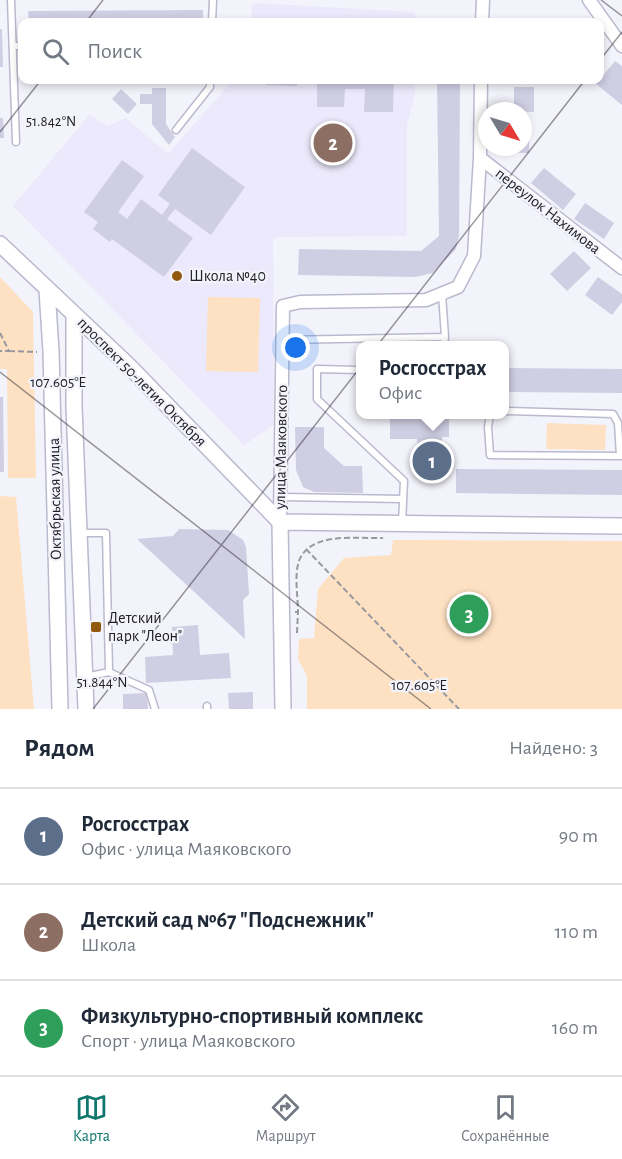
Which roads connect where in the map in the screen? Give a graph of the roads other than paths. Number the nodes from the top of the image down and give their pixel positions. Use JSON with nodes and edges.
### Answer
{"nodes":[{"id":1,"x":11,"y":0,"type":"edge"},
{"id":2,"x":213,"y":0,"type":"edge"},
{"id":3,"x":483,"y":0,"type":"edge"},
{"id":4,"x":590,"y":0,"type":"edge"},
{"id":5,"x":212,"y":18,"type":"edge"},
{"id":6,"x":482,"y":18,"type":"edge"},
{"id":7,"x":601,"y":18,"type":"edge"},
{"id":8,"x":604,"y":23,"type":"edge"},
{"id":9,"x":13,"y":46,"type":"junction"},
{"id":10,"x":18,"y":46,"type":"edge"},
{"id":11,"x":622,"y":46,"type":"edge"},
{"id":12,"x":210,"y":84,"type":"edge"},
{"id":13,"x":481,"y":84,"type":"edge"},
{"id":14,"x":176,"y":130,"type":"dead end"},
{"id":15,"x":16,"y":142,"type":"dead end"},
{"id":16,"x":480,"y":158,"type":"junction"},
{"id":17,"x":0,"y":244,"type":"edge"},
{"id":18,"x":622,"y":268,"type":"edge"},
{"id":19,"x":47,"y":290,"type":"junction"},
{"id":20,"x":442,"y":294,"type":"junction"},
{"id":21,"x":74,"y":315,"type":"junction"},
{"id":22,"x":445,"y":337,"type":"junction"},
{"id":23,"x":282,"y":340,"type":"junction"},
{"id":24,"x":444,"y":341,"type":"edge"},
{"id":25,"x":356,"y":370,"type":"edge"},
{"id":26,"x":53,"y":406,"type":"junction"},
{"id":27,"x":75,"y":406,"type":"junction"},
{"id":28,"x":509,"y":411,"type":"edge"},
{"id":29,"x":488,"y":419,"type":"edge"},
{"id":30,"x":621,"y":456,"type":"edge"},
{"id":31,"x":282,"y":497,"type":"junction"},
{"id":32,"x":403,"y":499,"type":"junction"},
{"id":33,"x":280,"y":522,"type":"junction"},
{"id":34,"x":402,"y":524,"type":"junction"},
{"id":35,"x":622,"y":526,"type":"edge"},
{"id":36,"x":56,"y":533,"type":"junction"},
{"id":37,"x":79,"y":533,"type":"junction"},
{"id":38,"x":109,"y":672,"type":"junction"},
{"id":39,"x":84,"y":678,"type":"junction"},
{"id":40,"x":60,"y":709,"type":"edge"},
{"id":41,"x":86,"y":709,"type":"edge"},
{"id":42,"x":155,"y":709,"type":"edge"},
{"id":43,"x":283,"y":709,"type":"edge"}],
"edges":[{"from":1,"to":9,"type":"lane"},
{"from":2,"to":5,"type":"lane"},
{"from":3,"to":6,"type":"street"},
{"from":4,"to":7,"type":"street"},
{"from":8,"to":11,"type":"street"},
{"from":9,"to":10,"type":"lane"},
{"from":9,"to":15,"type":"lane"},
{"from":12,"to":14,"type":"lane"},
{"from":13,"to":16,"type":"street","name":"переулок Нахимова"},
{"from":16,"to":18,"type":"street","name":"переулок Нахимова"},
{"from":16,"to":20,"type":"street","name":"улица Маяковского"},
{"from":17,"to":19,"type":"street","name":"проспект 50-летия Октября"},
{"from":19,"to":21,"type":"street","name":"проспект 50-летия Октября"},
{"from":19,"to":26,"type":"street","name":"Октябрьская улица"},
{"from":20,"to":22,"type":"lane"},
{"from":20,"to":23,"type":"street","name":"улица Маяковского"},
{"from":21,"to":27,"type":"street","name":"Октябрьская улица"},
{"from":21,"to":33,"type":"street","name":"проспект 50-летия Октября"},
{"from":22,"to":23,"type":"lane"},
{"from":22,"to":24,"type":"lane"},
{"from":23,"to":31,"type":"street","name":"улица Маяковского"},
{"from":25,"to":32,"type":"lane"},
{"from":26,"to":27,"type":"street"},
{"from":26,"to":36,"type":"street","name":"Октябрьская улица"},
{"from":27,"to":37,"type":"street","name":"Октябрьская улица"},
{"from":28,"to":30,"type":"lane"},
{"from":29,"to":30,"type":"lane"},
{"from":31,"to":32,"type":"lane"},
{"from":31,"to":33,"type":"street","name":"улица Маяковского"},
{"from":32,"to":34,"type":"lane"},
{"from":33,"to":34,"type":"street","name":"улица Маяковского"},
{"from":33,"to":43,"type":"street"},
{"from":34,"to":35,"type":"street","name":"улица Маяковского"},
{"from":36,"to":37,"type":"street"},
{"from":36,"to":40,"type":"street","name":"Октябрьская улица"},
{"from":37,"to":38,"type":"lane"},
{"from":37,"to":39,"type":"street","name":"Октябрьская улица"},
{"from":38,"to":39,"type":"lane"},
{"from":38,"to":42,"type":"lane"},
{"from":39,"to":41,"type":"street","name":"Октябрьская улица"}]}
